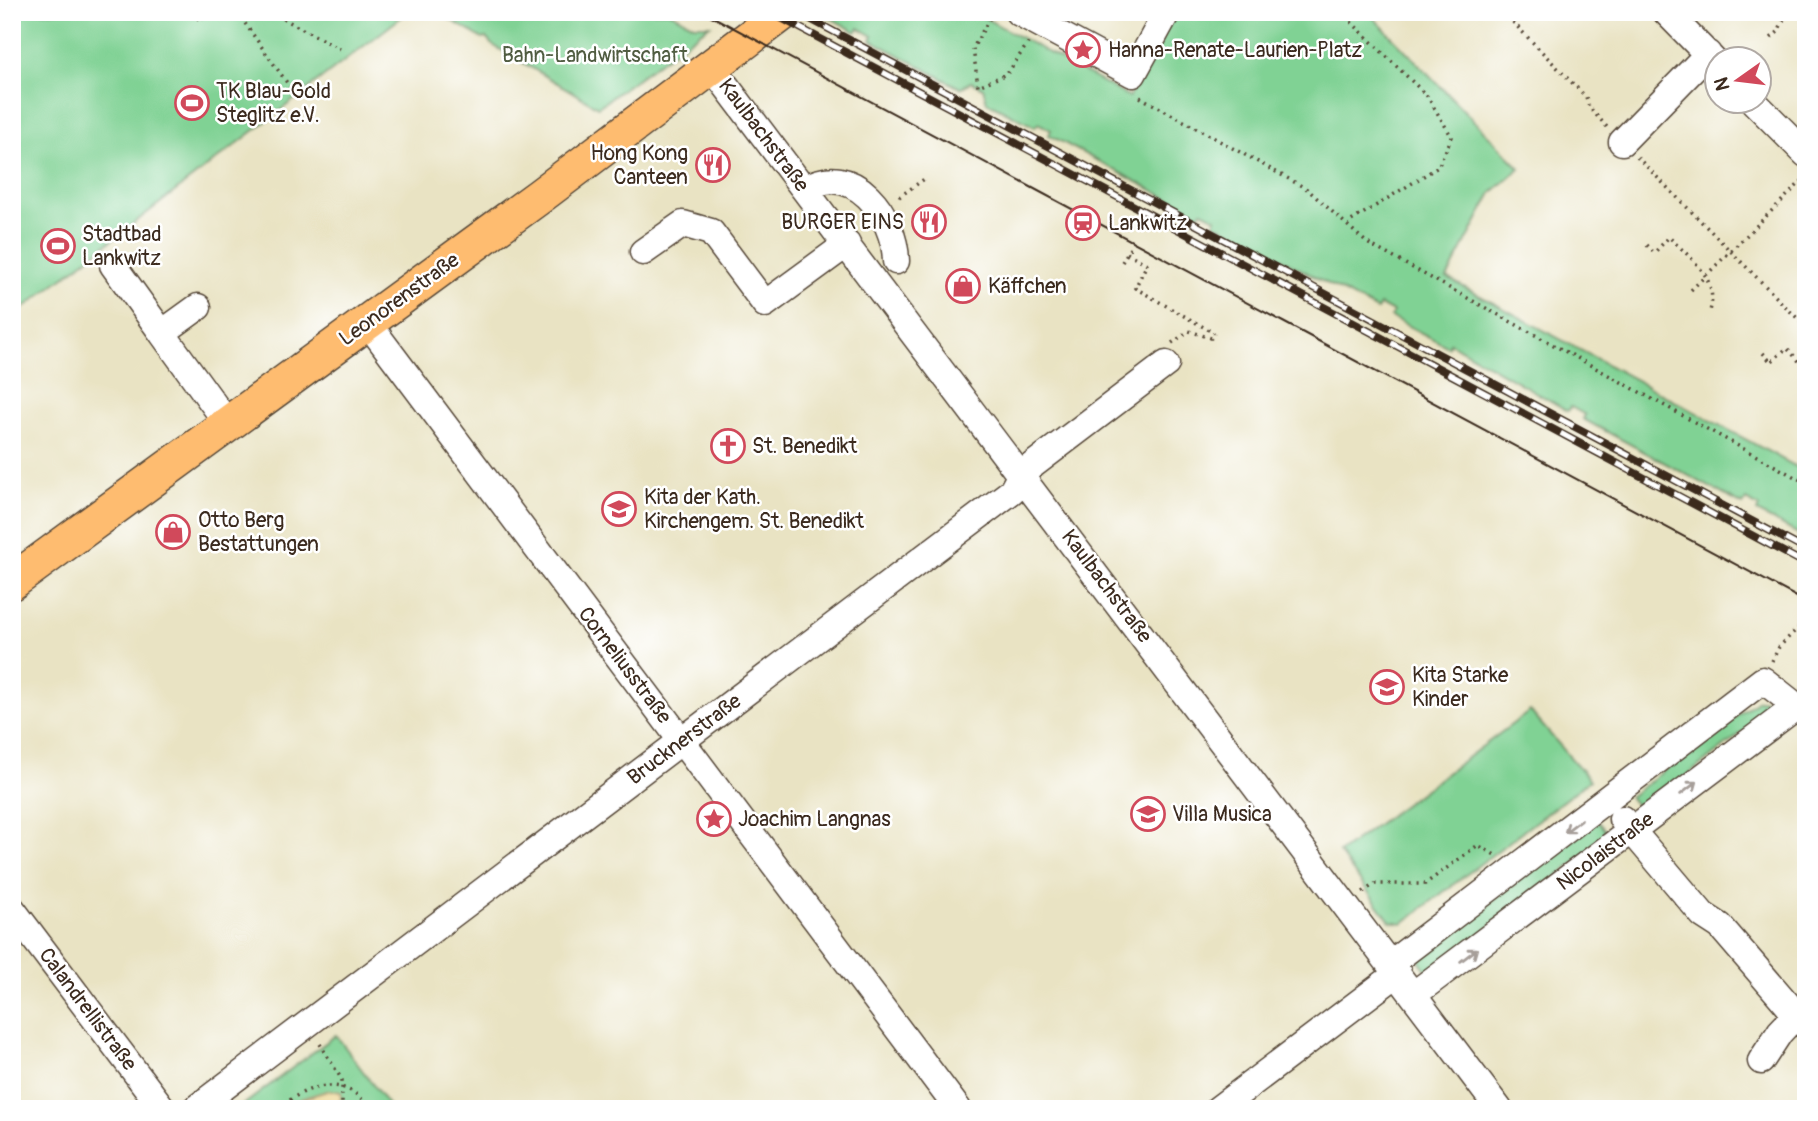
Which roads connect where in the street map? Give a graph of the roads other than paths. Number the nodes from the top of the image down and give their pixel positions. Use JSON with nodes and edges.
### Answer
{"nodes":[{"id":1,"x":784,"y":12,"type":"edge"},
{"id":2,"x":1167,"y":12,"type":"edge"},
{"id":3,"x":1666,"y":12,"type":"edge"},
{"id":4,"x":1029,"y":18,"type":"edge"},
{"id":5,"x":1702,"y":49,"type":"edge"},
{"id":6,"x":711,"y":66,"type":"junction"},
{"id":7,"x":1702,"y":68,"type":"edge"},
{"id":8,"x":1765,"y":116,"type":"edge"},
{"id":9,"x":1622,"y":142,"type":"road end"},
{"id":10,"x":1804,"y":167,"type":"edge"},
{"id":11,"x":805,"y":189,"type":"junction"},
{"id":12,"x":847,"y":244,"type":"junction"},
{"id":13,"x":643,"y":252,"type":"dead end"},
{"id":14,"x":896,"y":261,"type":"dead end"},
{"id":15,"x":113,"y":265,"type":"dead end"},
{"id":16,"x":198,"y":307,"type":"dead end"},
{"id":17,"x":367,"y":322,"type":"junction"},
{"id":18,"x":162,"y":333,"type":"junction"},
{"id":19,"x":1165,"y":356,"type":"road end"},
{"id":20,"x":228,"y":424,"type":"junction"},
{"id":21,"x":1021,"y":474,"type":"junction"},
{"id":22,"x":17,"y":569,"type":"edge"},
{"id":23,"x":1801,"y":710,"type":"edge"},
{"id":24,"x":681,"y":740,"type":"junction"},
{"id":25,"x":1607,"y":800,"type":"junction"},
{"id":26,"x":1632,"y":831,"type":"junction"},
{"id":27,"x":12,"y":909,"type":"edge"},
{"id":28,"x":1394,"y":969,"type":"junction"},
{"id":29,"x":1413,"y":995,"type":"junction"},
{"id":30,"x":1796,"y":1022,"type":"edge"},
{"id":31,"x":1806,"y":1047,"type":"edge"},
{"id":32,"x":1761,"y":1061,"type":"dead end"},
{"id":33,"x":163,"y":1109,"type":"edge"},
{"id":34,"x":195,"y":1109,"type":"edge"},
{"id":35,"x":958,"y":1109,"type":"edge"},
{"id":36,"x":1218,"y":1109,"type":"edge"},
{"id":37,"x":1499,"y":1109,"type":"edge"}],
"edges":[{"from":1,"to":6,"type":"main road","name":"Leonorenstraße"},
{"from":2,"to":4,"type":"street"},
{"from":3,"to":5,"type":"street"},
{"from":6,"to":11,"type":"street","name":"Kaulbachstraße"},
{"from":6,"to":17,"type":"main road","name":"Leonorenstraße"},
{"from":7,"to":9,"type":"street"},
{"from":8,"to":10,"type":"street"},
{"from":11,"to":12,"type":"street","name":"Kaulbachstraße"},
{"from":11,"to":14,"type":"street"},
{"from":12,"to":13,"type":"street"},
{"from":12,"to":21,"type":"street","name":"Kaulbachstraße"},
{"from":15,"to":18,"type":"street"},
{"from":16,"to":18,"type":"street"},
{"from":17,"to":20,"type":"main road","name":"Leonorenstraße"},
{"from":17,"to":24,"type":"street","name":"Corneliusstraße"},
{"from":18,"to":20,"type":"street"},
{"from":19,"to":21,"type":"street","name":"Brucknerstraße"},
{"from":20,"to":22,"type":"main road","name":"Leonorenstraße"},
{"from":21,"to":24,"type":"street","name":"Brucknerstraße"},
{"from":21,"to":28,"type":"street","name":"Kaulbachstraße"},
{"from":23,"to":25,"type":"street","name":"Nicolaistraße"},
{"from":26,"to":23,"type":"street","name":"Nicolaistraße","one_way":true},
{"from":24,"to":34,"type":"street","name":"Brucknerstraße"},
{"from":24,"to":35,"type":"street","name":"Corneliusstraße"},
{"from":25,"to":26,"type":"street"},
{"from":25,"to":28,"type":"street","name":"Nicolaistraße","one_way":true},
{"from":29,"to":26,"type":"street","name":"Nicolaistraße","one_way":true},
{"from":26,"to":30,"type":"street"},
{"from":27,"to":33,"type":"street","name":"Calandrellistraße"},
{"from":28,"to":29,"type":"street","name":"Kaulbachstraße"},
{"from":28,"to":36,"type":"street","name":"Nicolaistraße"},
{"from":29,"to":37,"type":"street","name":"Kaulbachstraße"},
{"from":30,"to":31,"type":"street"},
{"from":30,"to":32,"type":"street"}]}
